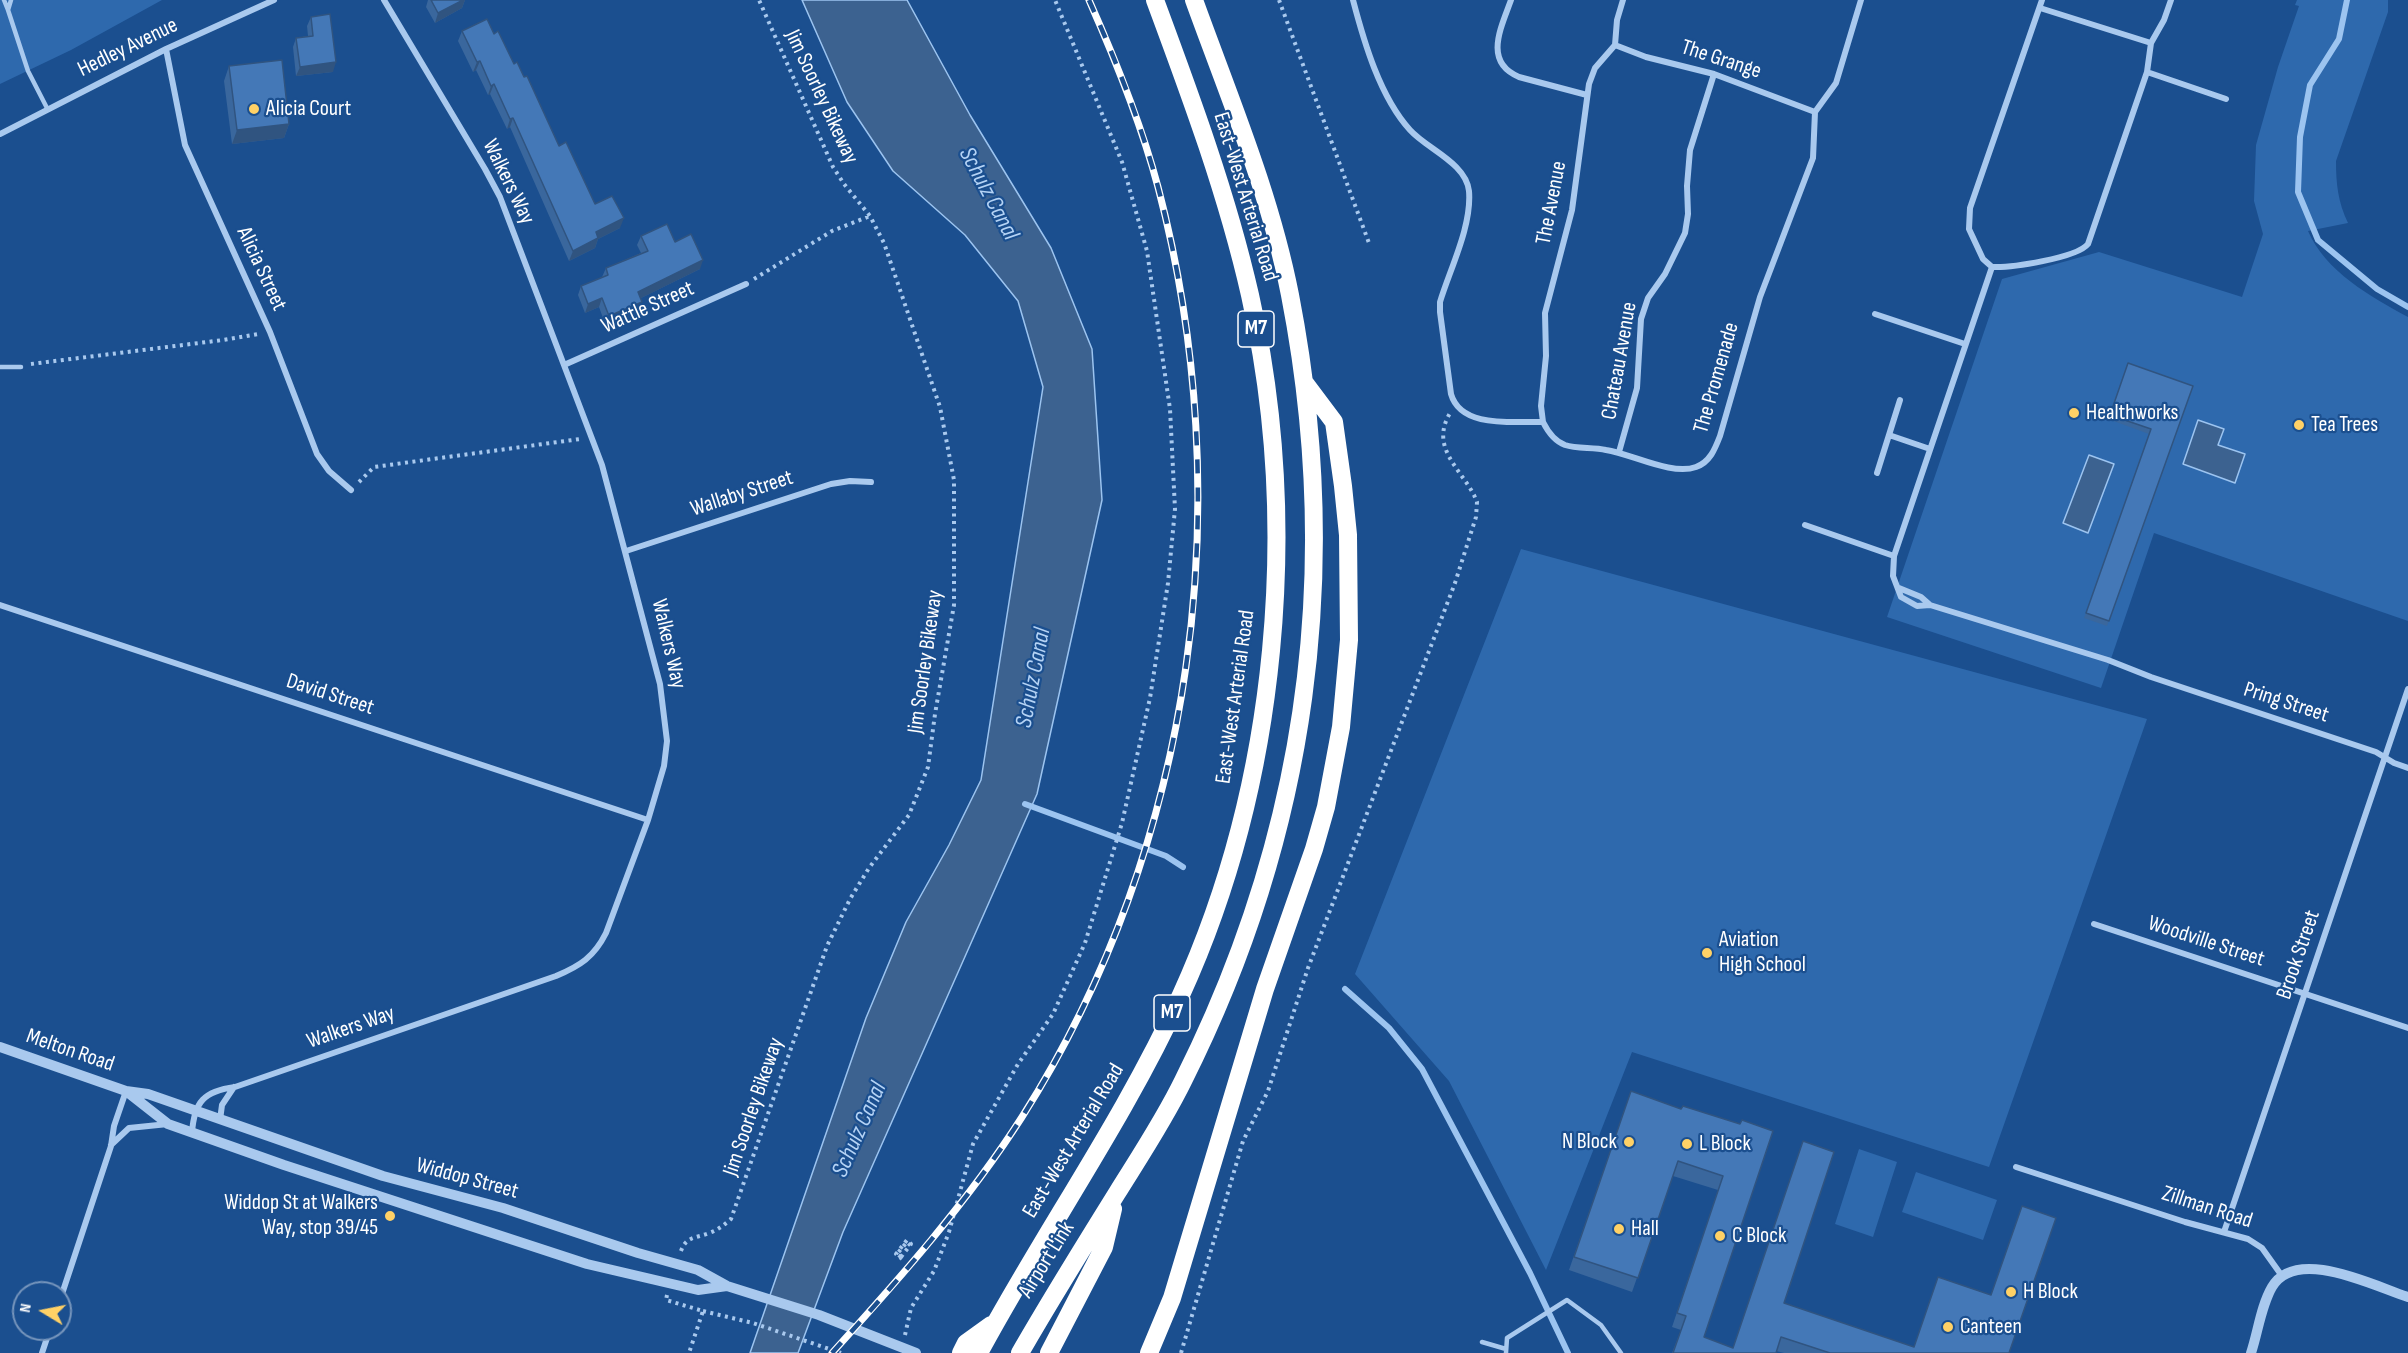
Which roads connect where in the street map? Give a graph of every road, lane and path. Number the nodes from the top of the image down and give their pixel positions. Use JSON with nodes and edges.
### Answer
{"nodes":[{"id":1,"x":4,"y":0,"type":"edge"},
{"id":2,"x":11,"y":0,"type":"edge"},
{"id":3,"x":274,"y":0,"type":"edge"},
{"id":4,"x":384,"y":0,"type":"edge"},
{"id":5,"x":759,"y":0,"type":"edge"},
{"id":6,"x":1055,"y":0,"type":"edge"},
{"id":7,"x":1155,"y":0,"type":"edge"},
{"id":8,"x":1194,"y":0,"type":"edge"},
{"id":9,"x":1279,"y":0,"type":"edge"},
{"id":10,"x":1353,"y":0,"type":"edge"},
{"id":11,"x":1511,"y":0,"type":"edge"},
{"id":12,"x":1623,"y":0,"type":"edge"},
{"id":13,"x":1861,"y":0,"type":"edge"},
{"id":14,"x":2042,"y":0,"type":"edge"},
{"id":15,"x":2171,"y":0,"type":"edge"},
{"id":16,"x":2040,"y":8,"type":"junction"},
{"id":17,"x":8,"y":10,"type":"junction"},
{"id":18,"x":2151,"y":44,"type":"junction"},
{"id":19,"x":1616,"y":45,"type":"junction"},
{"id":20,"x":166,"y":49,"type":"junction"},
{"id":21,"x":2147,"y":72,"type":"junction"},
{"id":22,"x":1714,"y":74,"type":"junction"},
{"id":23,"x":1587,"y":95,"type":"junction"},
{"id":24,"x":2226,"y":99,"type":"dead end"},
{"id":25,"x":47,"y":108,"type":"junction"},
{"id":26,"x":1815,"y":112,"type":"junction"},
{"id":27,"x":0,"y":134,"type":"edge"},
{"id":28,"x":870,"y":216,"type":"junction"},
{"id":29,"x":1369,"y":243,"type":"dead end"},
{"id":30,"x":1992,"y":267,"type":"junction"},
{"id":31,"x":746,"y":284,"type":"joint"},
{"id":32,"x":1875,"y":314,"type":"dead end"},
{"id":33,"x":270,"y":332,"type":"junction"},
{"id":34,"x":1965,"y":344,"type":"junction"},
{"id":35,"x":564,"y":364,"type":"junction"},
{"id":36,"x":0,"y":367,"type":"edge"},
{"id":37,"x":21,"y":367,"type":"joint"},
{"id":38,"x":1303,"y":380,"type":"junction"},
{"id":39,"x":1900,"y":400,"type":"dead end"},
{"id":40,"x":1455,"y":404,"type":"junction"},
{"id":41,"x":1543,"y":422,"type":"junction"},
{"id":42,"x":1889,"y":435,"type":"junction"},
{"id":43,"x":592,"y":436,"type":"junction"},
{"id":44,"x":1930,"y":449,"type":"junction"},
{"id":45,"x":1619,"y":452,"type":"junction"},
{"id":46,"x":1877,"y":473,"type":"dead end"},
{"id":47,"x":871,"y":482,"type":"dead end"},
{"id":48,"x":351,"y":490,"type":"joint"},
{"id":49,"x":1806,"y":525,"type":"dead end"},
{"id":50,"x":626,"y":551,"type":"junction"},
{"id":51,"x":1894,"y":556,"type":"junction"},
{"id":52,"x":1899,"y":588,"type":"junction"},
{"id":53,"x":0,"y":605,"type":"edge"},
{"id":54,"x":1930,"y":605,"type":"junction"},
{"id":55,"x":2408,"y":689,"type":"edge"},
{"id":56,"x":2385,"y":758,"type":"junction"},
{"id":57,"x":2408,"y":768,"type":"edge"},
{"id":58,"x":648,"y":820,"type":"junction"},
{"id":59,"x":2094,"y":924,"type":"dead end"},
{"id":60,"x":2305,"y":994,"type":"junction"},
{"id":61,"x":2408,"y":1029,"type":"edge"},
{"id":62,"x":0,"y":1047,"type":"edge"},
{"id":63,"x":235,"y":1087,"type":"junction"},
{"id":64,"x":126,"y":1091,"type":"junction"},
{"id":65,"x":195,"y":1112,"type":"junction"},
{"id":66,"x":220,"y":1120,"type":"junction"},
{"id":67,"x":168,"y":1124,"type":"junction"},
{"id":68,"x":192,"y":1133,"type":"junction"},
{"id":69,"x":111,"y":1146,"type":"junction"},
{"id":70,"x":2016,"y":1167,"type":"dead end"},
{"id":71,"x":1117,"y":1193,"type":"junction"},
{"id":72,"x":2224,"y":1232,"type":"junction"},
{"id":73,"x":912,"y":1247,"type":"dead end"},
{"id":74,"x":680,"y":1256,"type":"dead end"},
{"id":75,"x":901,"y":1258,"type":"junction"},
{"id":76,"x":2282,"y":1276,"type":"junction"},
{"id":77,"x":66,"y":1281,"type":"edge"},
{"id":78,"x":727,"y":1286,"type":"junction"},
{"id":79,"x":668,"y":1294,"type":"dead end"},
{"id":80,"x":2408,"y":1297,"type":"edge"},
{"id":81,"x":703,"y":1311,"type":"junction"},
{"id":82,"x":1482,"y":1342,"type":"dead end"},
{"id":83,"x":900,"y":1348,"type":"junction"},
{"id":84,"x":972,"y":1349,"type":"edge"},
{"id":85,"x":1506,"y":1351,"type":"edge"},
{"id":86,"x":689,"y":1353,"type":"edge"},
{"id":87,"x":841,"y":1353,"type":"edge"},
{"id":88,"x":916,"y":1353,"type":"edge"},
{"id":89,"x":1020,"y":1353,"type":"edge"},
{"id":90,"x":1049,"y":1353,"type":"edge"},
{"id":91,"x":1149,"y":1353,"type":"edge"},
{"id":92,"x":1181,"y":1353,"type":"edge"},
{"id":93,"x":1621,"y":1353,"type":"edge"},
{"id":94,"x":2251,"y":1353,"type":"edge"}],
"edges":[{"from":1,"to":17,"type":"lane"},
{"from":2,"to":17,"type":"lane"},
{"from":3,"to":20,"type":"street","name":"Hedley Avenue"},
{"from":4,"to":35,"type":"street","name":"Walkers Way"},
{"from":5,"to":28,"type":"path","name":"Jim Soorley Bikeway"},
{"from":6,"to":83,"type":"path"},
{"from":7,"to":84,"type":"highway","name":"East-West Arterial Road","number":"M7"},
{"from":8,"to":38,"type":"highway","name":"East-West Arterial Road","number":"M7"},
{"from":9,"to":29,"type":"path"},
{"from":10,"to":40,"type":"street"},
{"from":11,"to":23,"type":"street"},
{"from":12,"to":19,"type":"street"},
{"from":13,"to":26,"type":"street"},
{"from":14,"to":16,"type":"street"},
{"from":15,"to":18,"type":"street"},
{"from":16,"to":18,"type":"street"},
{"from":16,"to":30,"type":"street"},
{"from":17,"to":25,"type":"lane"},
{"from":18,"to":21,"type":"street"},
{"from":19,"to":22,"type":"street","name":"The Grange"},
{"from":19,"to":23,"type":"street","name":"The Avenue"},
{"from":20,"to":25,"type":"street","name":"Hedley Avenue"},
{"from":20,"to":33,"type":"street","name":"Alicia Street"},
{"from":21,"to":24,"type":"street"},
{"from":21,"to":30,"type":"street"},
{"from":22,"to":26,"type":"street","name":"The Grange"},
{"from":22,"to":45,"type":"street","name":"Chateau Avenue"},
{"from":23,"to":41,"type":"street","name":"The Avenue"},
{"from":25,"to":27,"type":"street","name":"Hedley Avenue"},
{"from":26,"to":45,"type":"street","name":"The Promenade"},
{"from":28,"to":31,"type":"path"},
{"from":28,"to":74,"type":"path","name":"Jim Soorley Bikeway"},
{"from":30,"to":34,"type":"street"},
{"from":31,"to":35,"type":"street","name":"Wattle Street"},
{"from":32,"to":34,"type":"street"},
{"from":33,"to":37,"type":"path"},
{"from":33,"to":48,"type":"street","name":"Alicia Street"},
{"from":34,"to":44,"type":"street"},
{"from":35,"to":43,"type":"street","name":"Walkers Way"},
{"from":36,"to":37,"type":"lane"},
{"from":38,"to":71,"type":"highway","name":"East-West Arterial Road","number":"M7"},
{"from":38,"to":91,"type":"highway"},
{"from":39,"to":42,"type":"street"},
{"from":40,"to":41,"type":"street"},
{"from":40,"to":92,"type":"path"},
{"from":41,"to":45,"type":"street","name":"The Promenade"},
{"from":42,"to":44,"type":"street"},
{"from":42,"to":46,"type":"street"},
{"from":43,"to":48,"type":"path"},
{"from":43,"to":50,"type":"street","name":"Walkers Way"},
{"from":44,"to":51,"type":"street"},
{"from":47,"to":50,"type":"street","name":"Wallaby Street"},
{"from":49,"to":51,"type":"street"},
{"from":50,"to":58,"type":"street","name":"Walkers Way"},
{"from":51,"to":52,"type":"street"},
{"from":52,"to":54,"type":"street"},
{"from":52,"to":54,"type":"street"},
{"from":53,"to":58,"type":"street","name":"David Street"},
{"from":54,"to":56,"type":"street","name":"Pring Street"},
{"from":55,"to":56,"type":"street","name":"Brook Street"},
{"from":56,"to":57,"type":"street","name":"Pring Street"},
{"from":56,"to":60,"type":"street","name":"Brook Street"},
{"from":58,"to":63,"type":"street","name":"Walkers Way"},
{"from":59,"to":60,"type":"street","name":"Woodville Street"},
{"from":60,"to":61,"type":"street","name":"Woodville Street"},
{"from":60,"to":72,"type":"street","name":"Brook Street"},
{"from":62,"to":64,"type":"street","name":"Melton Road"},
{"from":63,"to":65,"type":"street","name":"Walkers Way"},
{"from":63,"to":66,"type":"street"},
{"from":64,"to":65,"type":"street","name":"Melton Road"},
{"from":64,"to":67,"type":"street","name":"Melton Road"},
{"from":64,"to":69,"type":"street"},
{"from":65,"to":66,"type":"street","name":"Widdop Street"},
{"from":65,"to":68,"type":"street"},
{"from":66,"to":78,"type":"street","name":"Widdop Street"},
{"from":67,"to":68,"type":"street","name":"Melton Road"},
{"from":67,"to":69,"type":"street"},
{"from":68,"to":78,"type":"street","name":"Widdop Street"},
{"from":69,"to":77,"type":"street"},
{"from":70,"to":72,"type":"street","name":"Zillman Road"},
{"from":71,"to":89,"type":"highway","name":"Airport Link","number":"M7"},
{"from":71,"to":90,"type":"highway"},
{"from":72,"to":76,"type":"street","name":"Zillman Road"},
{"from":73,"to":75,"type":"path"},
{"from":75,"to":75,"type":"path","bridge":true},
{"from":76,"to":80,"type":"street"},
{"from":76,"to":94,"type":"street"},
{"from":78,"to":83,"type":"street","name":"Widdop Street"},
{"from":79,"to":81,"type":"path"},
{"from":81,"to":86,"type":"path"},
{"from":81,"to":87,"type":"path"},
{"from":82,"to":85,"type":"lane"},
{"from":83,"to":88,"type":"street","name":"Widdop Street"},
{"from":85,"to":93,"type":"lane"}]}
